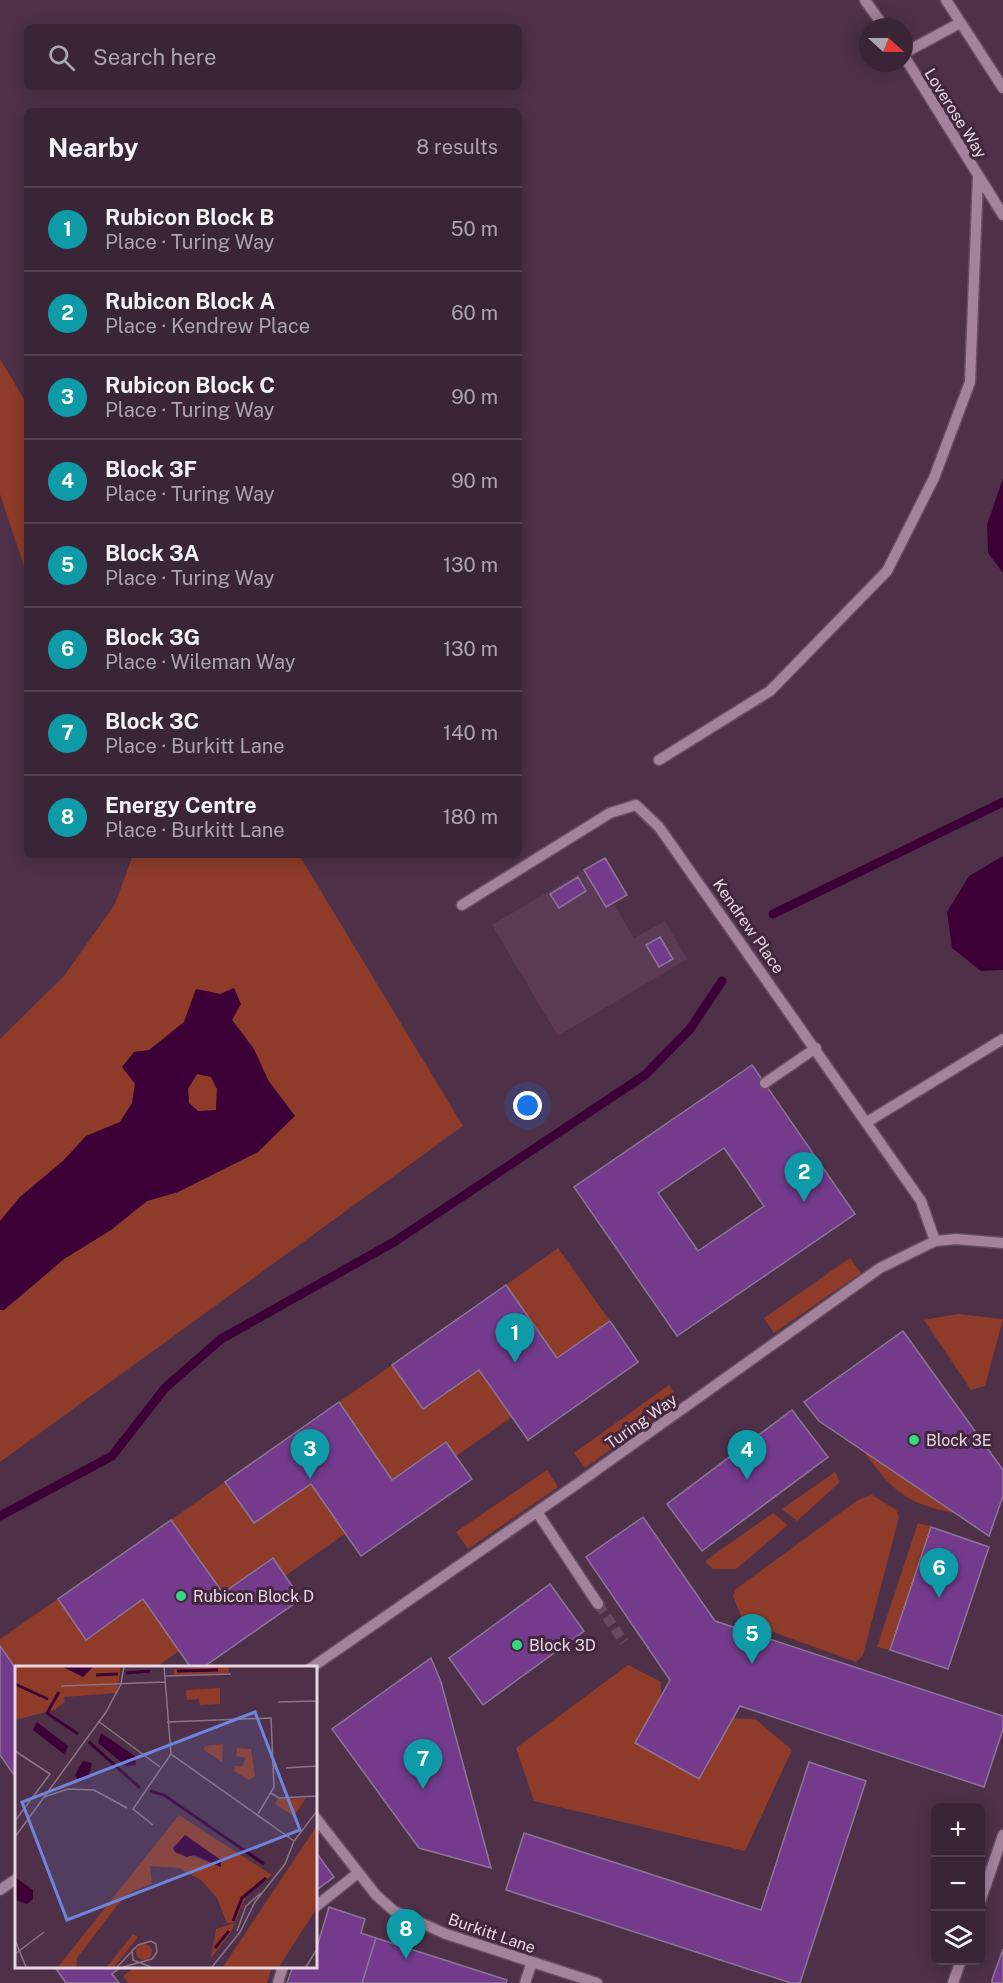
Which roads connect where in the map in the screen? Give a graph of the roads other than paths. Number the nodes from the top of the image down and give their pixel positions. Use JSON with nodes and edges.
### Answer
{"nodes":[{"id":1,"x":866,"y":0,"type":"edge"},
{"id":2,"x":946,"y":0,"type":"edge"},
{"id":3,"x":878,"y":18,"type":"edge"},
{"id":4,"x":960,"y":23,"type":"junction"},
{"id":5,"x":913,"y":49,"type":"edge"},
{"id":6,"x":913,"y":69,"type":"edge"},
{"id":7,"x":1003,"y":88,"type":"edge"},
{"id":8,"x":978,"y":176,"type":"junction"},
{"id":9,"x":1003,"y":215,"type":"edge"},
{"id":10,"x":659,"y":760,"type":"dead end"},
{"id":11,"x":462,"y":905,"type":"dead end"},
{"id":12,"x":1003,"y":1039,"type":"edge"},
{"id":13,"x":816,"y":1048,"type":"junction"},
{"id":14,"x":765,"y":1083,"type":"dead end"},
{"id":15,"x":867,"y":1122,"type":"junction"},
{"id":16,"x":936,"y":1241,"type":"junction"},
{"id":17,"x":1003,"y":1243,"type":"edge"},
{"id":18,"x":537,"y":1512,"type":"junction"},
{"id":19,"x":598,"y":1604,"type":"tunnel mouth"},
{"id":20,"x":314,"y":1666,"type":"edge"},
{"id":21,"x":316,"y":1818,"type":"edge"},
{"id":22,"x":1003,"y":1835,"type":"edge"},
{"id":23,"x":358,"y":1874,"type":"junction"},
{"id":24,"x":15,"y":1880,"type":"edge"},
{"id":25,"x":0,"y":1890,"type":"edge"},
{"id":26,"x":985,"y":1890,"type":"edge"},
{"id":27,"x":316,"y":1906,"type":"edge"},
{"id":28,"x":532,"y":1962,"type":"junction"},
{"id":29,"x":959,"y":1965,"type":"edge"},
{"id":30,"x":283,"y":1968,"type":"edge"},
{"id":31,"x":278,"y":1983,"type":"edge"},
{"id":32,"x":525,"y":1983,"type":"edge"},
{"id":33,"x":597,"y":1983,"type":"edge"},
{"id":34,"x":953,"y":1983,"type":"edge"}],
"edges":[{"from":1,"to":3,"type":"street"},
{"from":2,"to":4,"type":"street"},
{"from":4,"to":5,"type":"street"},
{"from":4,"to":7,"type":"street"},
{"from":6,"to":8,"type":"street","name":"Loverose Way"},
{"from":8,"to":9,"type":"street","name":"Loverose Way"},
{"from":8,"to":10,"type":"street"},
{"from":11,"to":13,"type":"street","name":"Kendrew Place"},
{"from":12,"to":15,"type":"street"},
{"from":13,"to":14,"type":"street"},
{"from":13,"to":15,"type":"street","name":"Kendrew Place"},
{"from":15,"to":16,"type":"street","name":"Kendrew Place"},
{"from":16,"to":17,"type":"street","name":"Turing Way"},
{"from":16,"to":18,"type":"street","name":"Turing Way"},
{"from":18,"to":19,"type":"street"},
{"from":18,"to":20,"type":"street","name":"Turing Way"},
{"from":21,"to":23,"type":"street","name":"Burkitt Lane"},
{"from":22,"to":26,"type":"street"},
{"from":23,"to":27,"type":"street"},
{"from":23,"to":28,"type":"street","name":"Burkitt Lane"},
{"from":24,"to":25,"type":"street"},
{"from":28,"to":32,"type":"street"},
{"from":28,"to":33,"type":"street","name":"Burkitt Lane"},
{"from":29,"to":34,"type":"street"},
{"from":30,"to":31,"type":"street"}]}
